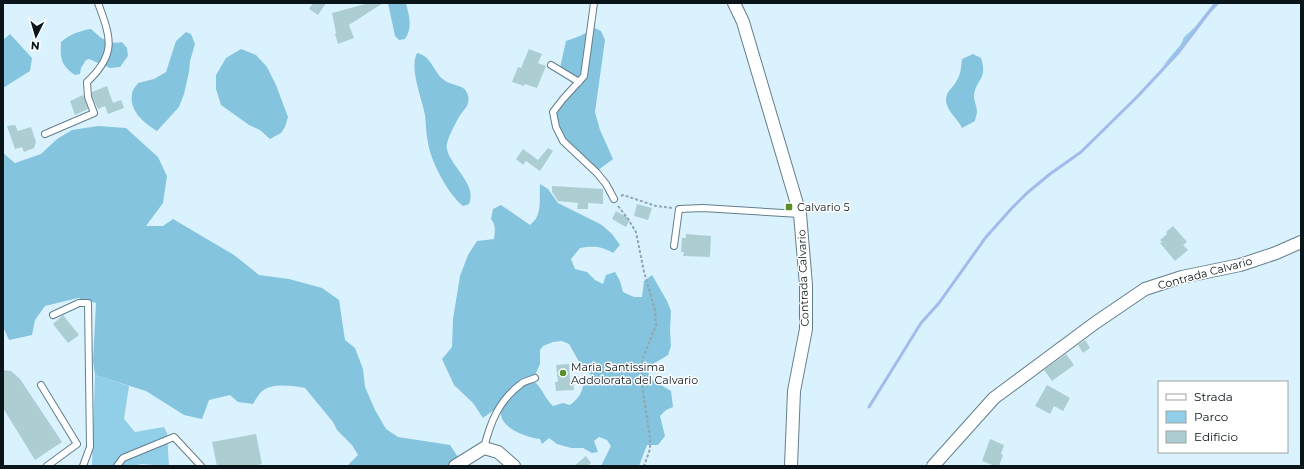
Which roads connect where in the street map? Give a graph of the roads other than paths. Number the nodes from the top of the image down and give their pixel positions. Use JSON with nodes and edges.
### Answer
{"nodes":[{"id":1,"x":98,"y":3,"type":"edge"},
{"id":2,"x":594,"y":3,"type":"edge"},
{"id":3,"x":734,"y":3,"type":"edge"},
{"id":4,"x":551,"y":65,"type":"dead end"},
{"id":5,"x":579,"y":82,"type":"junction"},
{"id":6,"x":45,"y":134,"type":"dead end"},
{"id":7,"x":614,"y":199,"type":"road end"},
{"id":8,"x":800,"y":214,"type":"junction"},
{"id":9,"x":1301,"y":242,"type":"edge"},
{"id":10,"x":674,"y":246,"type":"dead end"},
{"id":11,"x":53,"y":315,"type":"dead end"},
{"id":12,"x":535,"y":378,"type":"dead end"},
{"id":13,"x":41,"y":385,"type":"dead end"},
{"id":14,"x":484,"y":448,"type":"junction"},
{"id":15,"x":47,"y":466,"type":"edge"},
{"id":16,"x":83,"y":466,"type":"edge"},
{"id":17,"x":117,"y":466,"type":"edge"},
{"id":18,"x":201,"y":466,"type":"edge"},
{"id":19,"x":455,"y":466,"type":"edge"},
{"id":20,"x":514,"y":466,"type":"edge"},
{"id":21,"x":791,"y":466,"type":"edge"},
{"id":22,"x":933,"y":466,"type":"edge"}],
"edges":[{"from":1,"to":6,"type":"lane"},
{"from":2,"to":5,"type":"lane"},
{"from":3,"to":8,"type":"street","name":"Contrada Calvario"},
{"from":4,"to":5,"type":"lane"},
{"from":5,"to":7,"type":"lane"},
{"from":8,"to":10,"type":"lane"},
{"from":8,"to":21,"type":"street","name":"Contrada Calvario"},
{"from":9,"to":22,"type":"street","name":"Contrada Calvario"},
{"from":11,"to":16,"type":"lane"},
{"from":12,"to":14,"type":"lane"},
{"from":13,"to":15,"type":"lane"},
{"from":14,"to":19,"type":"street"},
{"from":14,"to":20,"type":"street"},
{"from":17,"to":18,"type":"lane"}]}
